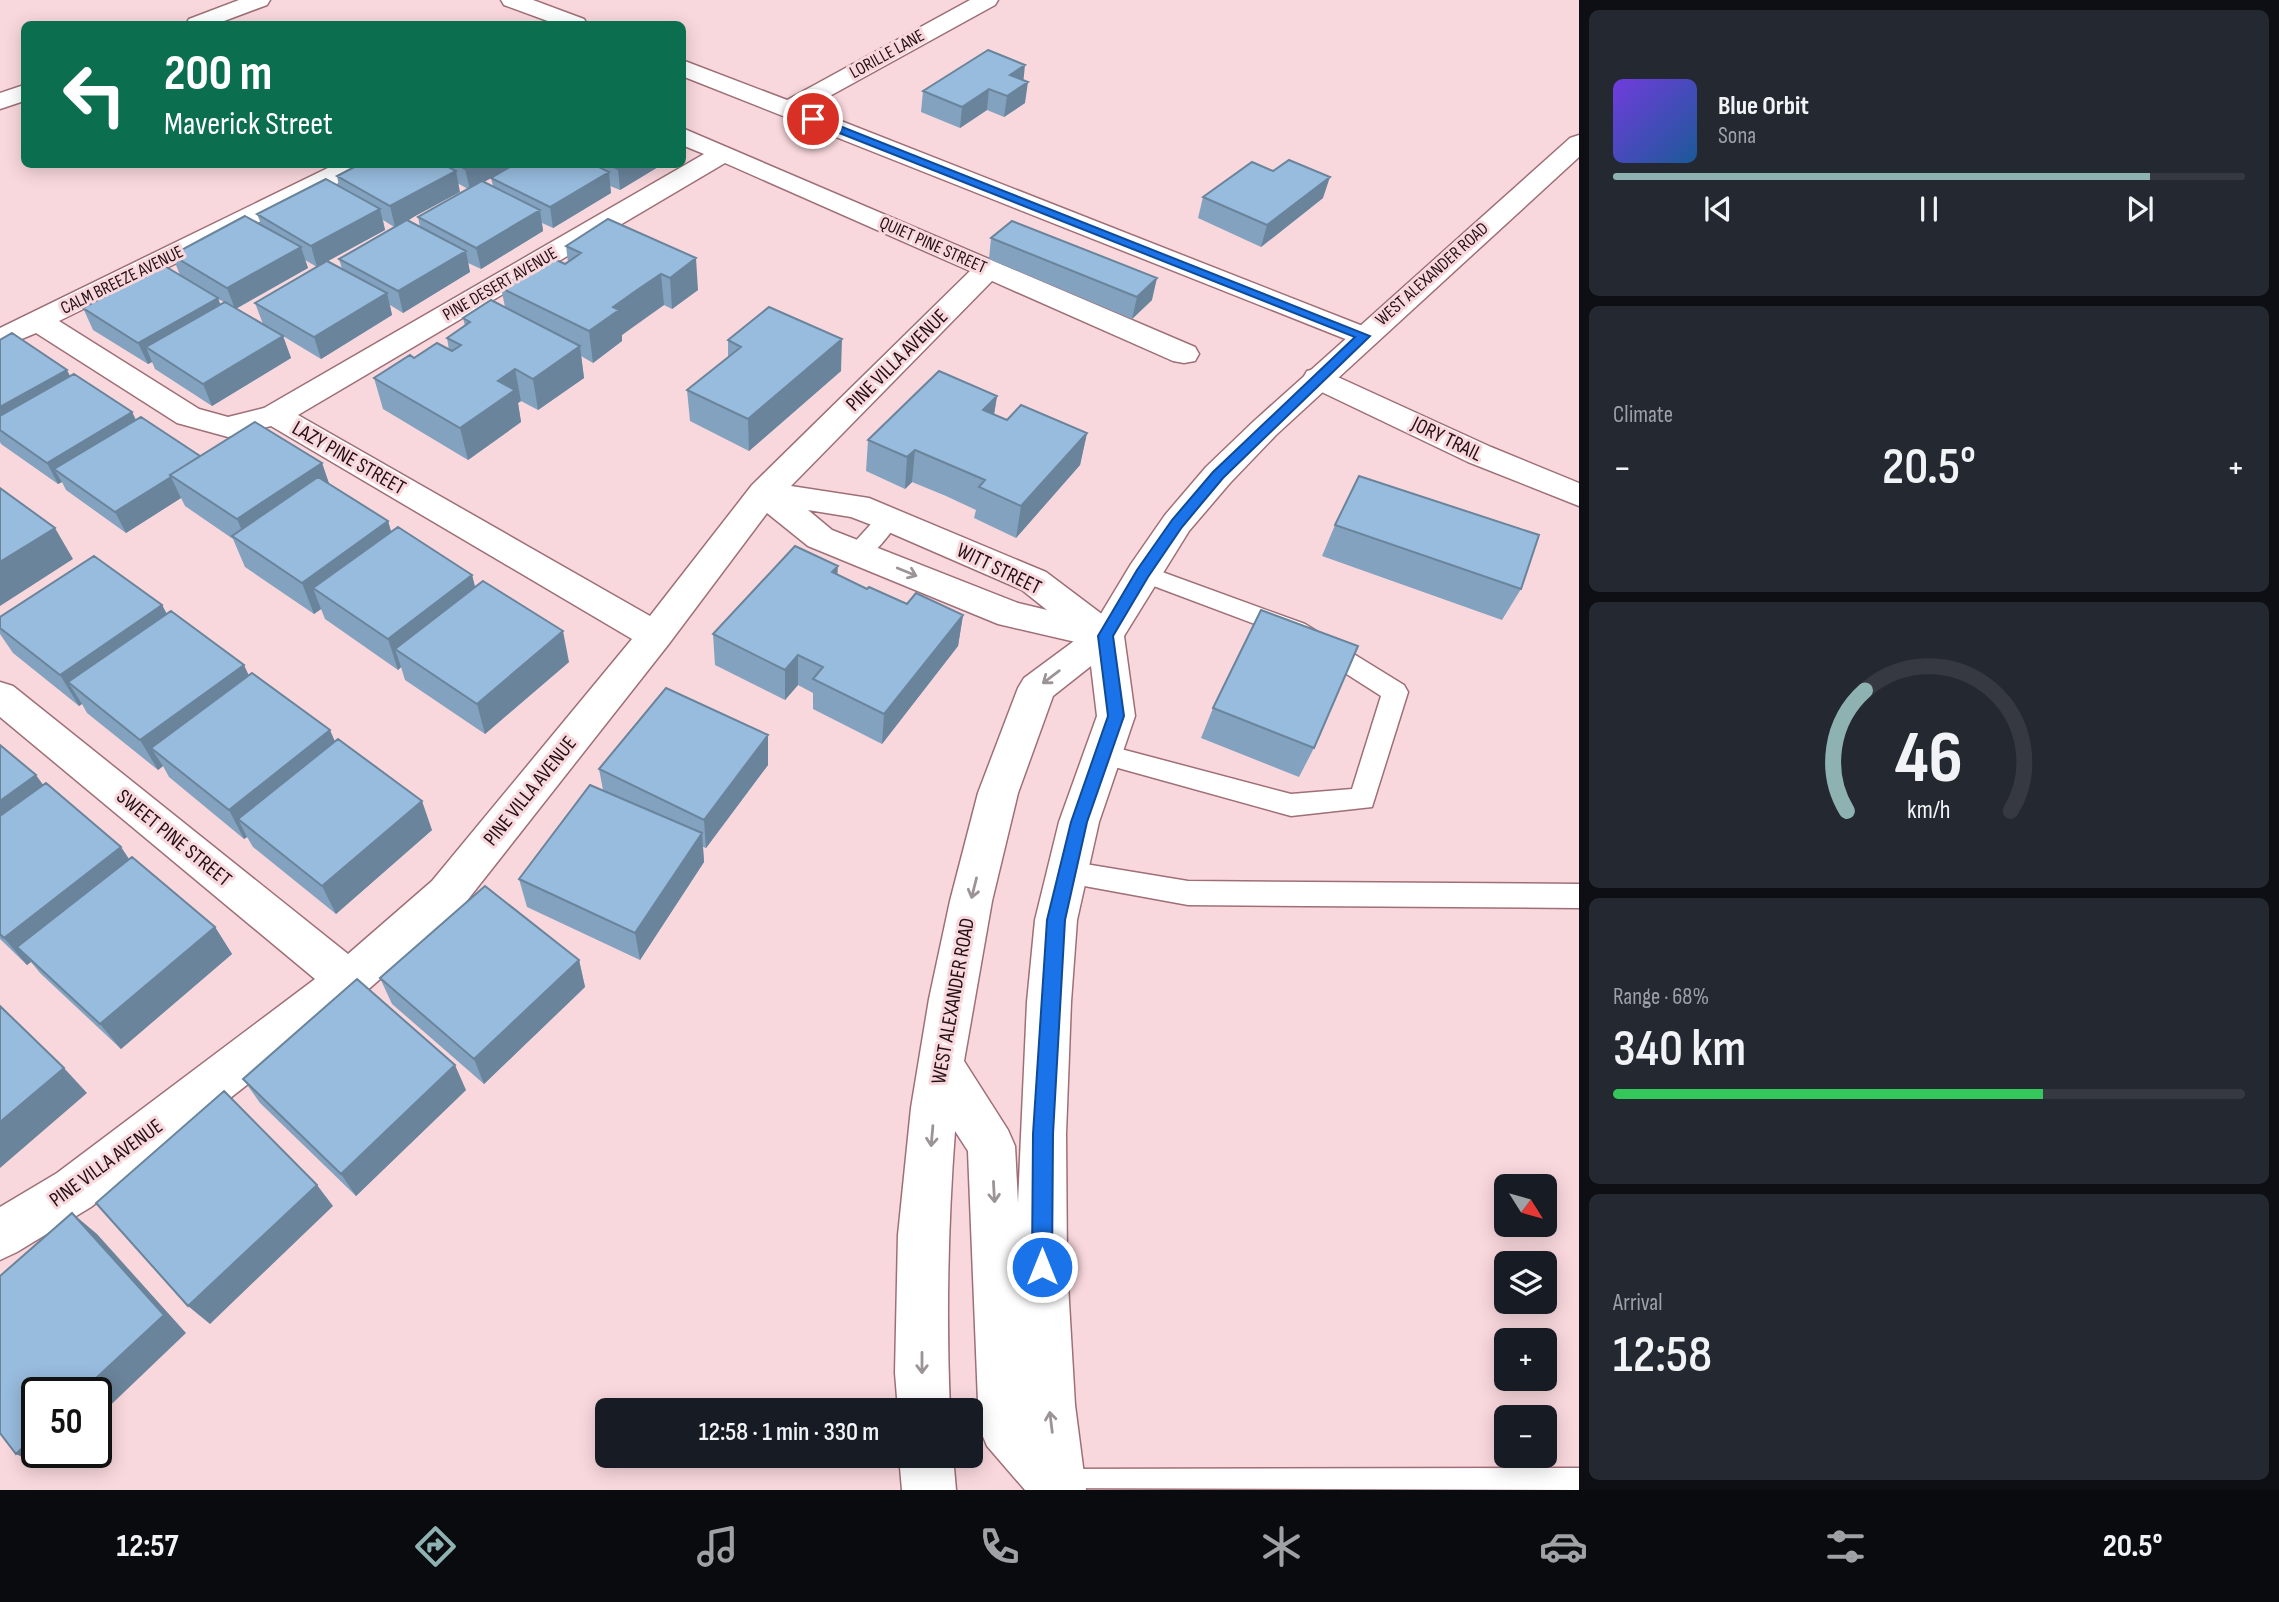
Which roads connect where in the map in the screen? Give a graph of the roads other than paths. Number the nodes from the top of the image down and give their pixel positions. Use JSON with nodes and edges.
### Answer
{"nodes":[{"id":1,"x":260,"y":0,"type":"edge"},
{"id":2,"x":512,"y":0,"type":"edge"},
{"id":3,"x":987,"y":0,"type":"edge"},
{"id":4,"x":205,"y":21,"type":"edge"},
{"id":5,"x":568,"y":21,"type":"edge"},
{"id":6,"x":686,"y":69,"type":"edge"},
{"id":7,"x":21,"y":93,"type":"edge"},
{"id":8,"x":0,"y":102,"type":"edge"},
{"id":9,"x":788,"y":109,"type":"junction"},
{"id":10,"x":686,"y":137,"type":"edge"},
{"id":11,"x":1579,"y":143,"type":"edge"},
{"id":12,"x":724,"y":153,"type":"junction"},
{"id":13,"x":350,"y":168,"type":"edge"},
{"id":14,"x":988,"y":269,"type":"junction"},
{"id":15,"x":38,"y":321,"type":"junction"},
{"id":16,"x":1363,"y":336,"type":"junction"},
{"id":17,"x":0,"y":339,"type":"edge"},
{"id":18,"x":1184,"y":354,"type":"dead end"},
{"id":19,"x":1318,"y":378,"type":"junction"},
{"id":20,"x":275,"y":415,"type":"junction"},
{"id":21,"x":764,"y":493,"type":"junction"},
{"id":22,"x":1579,"y":495,"type":"edge"},
{"id":23,"x":889,"y":519,"type":"junction"},
{"id":24,"x":859,"y":552,"type":"junction"},
{"id":25,"x":1143,"y":573,"type":"junction"},
{"id":26,"x":655,"y":636,"type":"junction"},
{"id":27,"x":1106,"y":636,"type":"junction"},
{"id":28,"x":0,"y":696,"type":"edge"},
{"id":29,"x":1102,"y":754,"type":"junction"},
{"id":30,"x":1068,"y":873,"type":"junction"},
{"id":31,"x":1579,"y":896,"type":"edge"},
{"id":32,"x":348,"y":980,"type":"junction"},
{"id":33,"x":941,"y":1065,"type":"junction"},
{"id":34,"x":0,"y":1235,"type":"edge"},
{"id":35,"x":923,"y":1398,"type":"edge"},
{"id":36,"x":927,"y":1468,"type":"edge"},
{"id":37,"x":1579,"y":1488,"type":"edge"},
{"id":38,"x":1059,"y":1489,"type":"edge"},
{"id":39,"x":1341,"y":1489,"type":"edge"},
{"id":40,"x":929,"y":1490,"type":"edge"}],
"edges":[{"from":1,"to":4,"type":"street"},
{"from":2,"to":5,"type":"street"},
{"from":3,"to":9,"type":"street","name":"LORILLE LANE"},
{"from":6,"to":9,"type":"street"},
{"from":7,"to":8,"type":"street"},
{"from":9,"to":16,"type":"street"},
{"from":10,"to":12,"type":"street","name":"QUIET PINE STREET"},
{"from":11,"to":16,"type":"street","name":"WEST ALEXANDER ROAD"},
{"from":12,"to":14,"type":"street","name":"QUIET PINE STREET"},
{"from":12,"to":20,"type":"street","name":"PINE DESERT AVENUE"},
{"from":13,"to":15,"type":"street","name":"CALM BREEZE AVENUE"},
{"from":14,"to":18,"type":"street","name":"QUIET PINE STREET"},
{"from":14,"to":21,"type":"street","name":"PINE VILLA AVENUE"},
{"from":15,"to":17,"type":"street","name":"CALM BREEZE AVENUE"},
{"from":15,"to":20,"type":"street","name":"LAZY PINE STREET"},
{"from":16,"to":19,"type":"street","name":"WEST ALEXANDER ROAD"},
{"from":19,"to":22,"type":"street","name":"JORY TRAIL"},
{"from":19,"to":25,"type":"street","name":"WEST ALEXANDER ROAD"},
{"from":20,"to":26,"type":"street","name":"LAZY PINE STREET"},
{"from":21,"to":23,"type":"street","name":"WITT STREET"},
{"from":21,"to":24,"type":"street","name":"WITT STREET"},
{"from":21,"to":26,"type":"street","name":"PINE VILLA AVENUE"},
{"from":23,"to":24,"type":"lane"},
{"from":23,"to":27,"type":"street","name":"WITT STREET"},
{"from":24,"to":27,"type":"street","name":"WITT STREET","one_way":true},
{"from":25,"to":27,"type":"street","name":"WEST ALEXANDER ROAD"},
{"from":25,"to":29,"type":"lane"},
{"from":26,"to":32,"type":"street","name":"PINE VILLA AVENUE"},
{"from":27,"to":29,"type":"street"},
{"from":27,"to":33,"type":"street","name":"WEST ALEXANDER ROAD","one_way":true},
{"from":28,"to":32,"type":"street","name":"SWEET PINE STREET"},
{"from":29,"to":30,"type":"street"},
{"from":30,"to":31,"type":"lane"},
{"from":38,"to":30,"type":"street","one_way":true},
{"from":32,"to":34,"type":"street","name":"PINE VILLA AVENUE"},
{"from":33,"to":35,"type":"street","name":"WEST ALEXANDER ROAD","one_way":true},
{"from":33,"to":38,"type":"street","one_way":true},
{"from":36,"to":40,"type":"street"},
{"from":37,"to":39,"type":"lane"},
{"from":38,"to":39,"type":"lane"}]}
